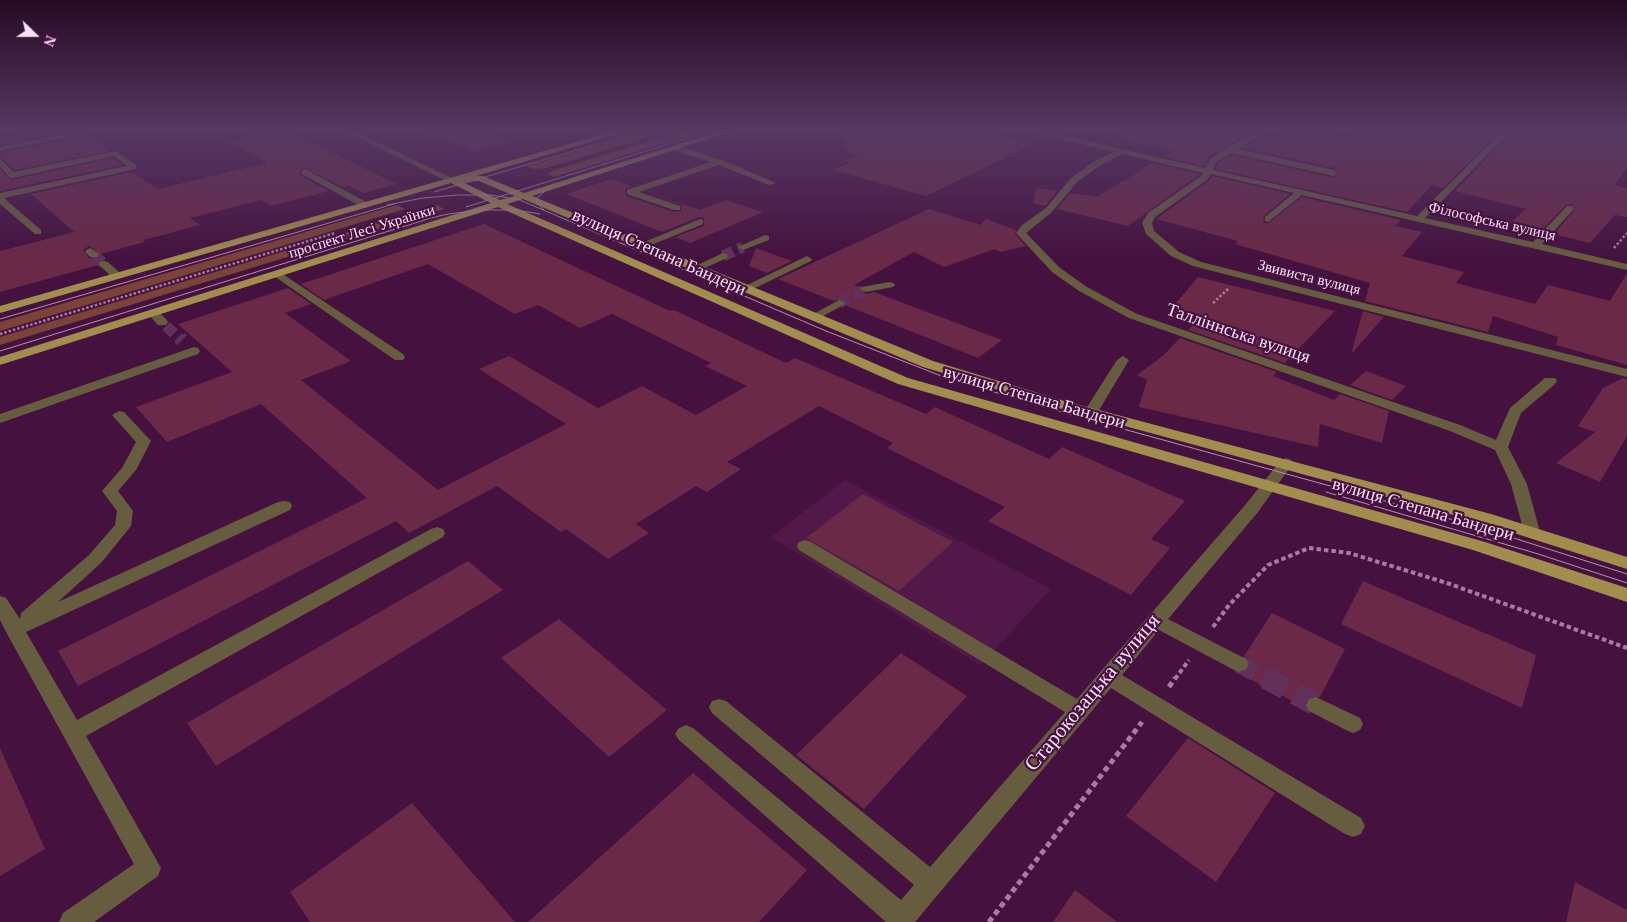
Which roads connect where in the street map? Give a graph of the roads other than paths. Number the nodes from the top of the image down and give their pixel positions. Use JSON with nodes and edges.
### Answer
{"nodes":[{"id":1,"x":107,"y":173,"type":"edge"},
{"id":2,"x":307,"y":173,"type":"edge"},
{"id":3,"x":437,"y":173,"type":"edge"},
{"id":4,"x":476,"y":173,"type":"edge"},
{"id":5,"x":596,"y":173,"type":"edge"},
{"id":6,"x":686,"y":173,"type":"edge"},
{"id":7,"x":747,"y":173,"type":"edge"},
{"id":8,"x":1084,"y":173,"type":"edge"},
{"id":9,"x":1206,"y":173,"type":"edge"},
{"id":10,"x":1220,"y":173,"type":"edge"},
{"id":11,"x":1465,"y":173,"type":"edge"},
{"id":12,"x":452,"y":180,"type":"junction"},
{"id":13,"x":565,"y":183,"type":"junction"},
{"id":14,"x":772,"y":183,"type":"dead end"},
{"id":15,"x":1301,"y":192,"type":"junction"},
{"id":16,"x":525,"y":196,"type":"junction"},
{"id":17,"x":1,"y":198,"type":"edge"},
{"id":18,"x":500,"y":204,"type":"junction"},
{"id":19,"x":365,"y":205,"type":"junction"},
{"id":20,"x":551,"y":207,"type":"junction"},
{"id":21,"x":677,"y":208,"type":"dead end"},
{"id":22,"x":1570,"y":208,"type":"dead end"},
{"id":23,"x":524,"y":216,"type":"junction"},
{"id":24,"x":1268,"y":219,"type":"dead end"},
{"id":25,"x":1419,"y":219,"type":"junction"},
{"id":26,"x":700,"y":222,"type":"dead end"},
{"id":27,"x":440,"y":223,"type":"junction"},
{"id":28,"x":765,"y":238,"type":"dead end"},
{"id":29,"x":642,"y":245,"type":"junction"},
{"id":30,"x":1536,"y":246,"type":"junction"},
{"id":31,"x":743,"y":247,"type":"tunnel mouth"},
{"id":32,"x":723,"y":256,"type":"tunnel mouth"},
{"id":33,"x":807,"y":259,"type":"dead end"},
{"id":34,"x":104,"y":264,"type":"tunnel mouth"},
{"id":35,"x":1627,"y":267,"type":"edge"},
{"id":36,"x":696,"y":268,"type":"junction"},
{"id":37,"x":278,"y":274,"type":"junction"},
{"id":38,"x":117,"y":276,"type":"junction"},
{"id":39,"x":889,"y":285,"type":"dead end"},
{"id":40,"x":745,"y":289,"type":"junction"},
{"id":41,"x":866,"y":289,"type":"tunnel mouth"},
{"id":42,"x":840,"y":303,"type":"tunnel mouth"},
{"id":43,"x":0,"y":310,"type":"edge"},
{"id":44,"x":153,"y":313,"type":"junction"},
{"id":45,"x":814,"y":317,"type":"junction"},
{"id":46,"x":162,"y":322,"type":"tunnel mouth"},
{"id":47,"x":194,"y":351,"type":"dead end"},
{"id":48,"x":399,"y":357,"type":"dead end"},
{"id":49,"x":1123,"y":360,"type":"dead end"},
{"id":50,"x":0,"y":361,"type":"edge"},
{"id":51,"x":1627,"y":373,"type":"edge"},
{"id":52,"x":1550,"y":381,"type":"dead end"},
{"id":53,"x":1090,"y":412,"type":"junction"},
{"id":54,"x":119,"y":415,"type":"dead end"},
{"id":55,"x":0,"y":419,"type":"edge"},
{"id":56,"x":1501,"y":447,"type":"junction"},
{"id":57,"x":1286,"y":463,"type":"junction"},
{"id":58,"x":1269,"y":486,"type":"junction"},
{"id":59,"x":284,"y":506,"type":"dead end"},
{"id":60,"x":1532,"y":532,"type":"junction"},
{"id":61,"x":437,"y":533,"type":"dead end"},
{"id":62,"x":805,"y":546,"type":"dead end"},
{"id":63,"x":1627,"y":563,"type":"edge"},
{"id":64,"x":1627,"y":595,"type":"edge"},
{"id":65,"x":0,"y":603,"type":"edge"},
{"id":66,"x":1155,"y":620,"type":"junction"},
{"id":67,"x":14,"y":630,"type":"junction"},
{"id":68,"x":1239,"y":664,"type":"tunnel mouth"},
{"id":69,"x":1108,"y":676,"type":"junction"},
{"id":70,"x":1316,"y":704,"type":"tunnel mouth"},
{"id":71,"x":719,"y":707,"type":"dead end"},
{"id":72,"x":1079,"y":710,"type":"junction"},
{"id":73,"x":1353,"y":724,"type":"dead end"},
{"id":74,"x":72,"y":733,"type":"junction"},
{"id":75,"x":686,"y":734,"type":"dead end"},
{"id":76,"x":1353,"y":826,"type":"dead end"},
{"id":77,"x":932,"y":884,"type":"junction"},
{"id":78,"x":901,"y":920,"type":"edge"},
{"id":79,"x":72,"y":922,"type":"edge"}],
"edges":[{"from":1,"to":17,"type":"street"},
{"from":2,"to":19,"type":"street"},
{"from":3,"to":12,"type":"street","name":"вулиця Степана Бандери"},
{"from":4,"to":12,"type":"main road","name":"проспект Лесі Українки"},
{"from":5,"to":13,"type":"main road","name":"проспект Лесі Українки"},
{"from":6,"to":21,"type":"street"},
{"from":7,"to":14,"type":"street"},
{"from":8,"to":56,"type":"street","name":"Талліннська вулиця"},
{"from":9,"to":51,"type":"street","name":"Звивиста вулиця"},
{"from":10,"to":15,"type":"street","name":"Філософська вулиця"},
{"from":11,"to":25,"type":"street"},
{"from":12,"to":16,"type":"main road","name":"вулиця Степана Бандери"},
{"from":12,"to":18,"type":"main road","name":"вулиця Степана Бандери"},
{"from":12,"to":19,"type":"main road","name":"проспект Лесі Українки"},
{"from":13,"to":16,"type":"main road","name":"проспект Лесі Українки"},
{"from":13,"to":20,"type":"main road"},
{"from":15,"to":24,"type":"street"},
{"from":15,"to":25,"type":"street","name":"Філософська вулиця"},
{"from":16,"to":18,"type":"main road","name":"проспект Лесі Українки"},
{"from":16,"to":20,"type":"main road","name":"вулиця Степана Бандери"},
{"from":18,"to":23,"type":"main road","name":"вулиця Степана Бандери"},
{"from":18,"to":27,"type":"main road","name":"проспект Лесі Українки"},
{"from":19,"to":38,"type":"main road","name":"проспект Лесі Українки"},
{"from":20,"to":29,"type":"main road","name":"вулиця Степана Бандери"},
{"from":22,"to":30,"type":"street"},
{"from":23,"to":27,"type":"main road"},
{"from":23,"to":58,"type":"main road","name":"вулиця Степана Бандери"},
{"from":25,"to":30,"type":"street","name":"Філософська вулиця"},
{"from":26,"to":29,"type":"street"},
{"from":27,"to":37,"type":"main road","name":"проспект Лесі Українки"},
{"from":28,"to":31,"type":"street"},
{"from":29,"to":36,"type":"main road","name":"вулиця Степана Бандери"},
{"from":30,"to":35,"type":"street","name":"Філософська вулиця"},
{"from":32,"to":36,"type":"street"},
{"from":33,"to":40,"type":"street"},
{"from":34,"to":38,"type":"street"},
{"from":36,"to":40,"type":"main road","name":"вулиця Степана Бандери"},
{"from":37,"to":44,"type":"main road","name":"проспект Лесі Українки"},
{"from":37,"to":48,"type":"street"},
{"from":38,"to":43,"type":"main road","name":"проспект Лесі Українки"},
{"from":39,"to":41,"type":"street"},
{"from":40,"to":45,"type":"main road","name":"вулиця Степана Бандери"},
{"from":42,"to":45,"type":"street"},
{"from":44,"to":46,"type":"street"},
{"from":44,"to":50,"type":"main road","name":"проспект Лесі Українки"},
{"from":45,"to":53,"type":"main road","name":"вулиця Степана Бандери"},
{"from":47,"to":55,"type":"street"},
{"from":49,"to":53,"type":"street"},
{"from":52,"to":56,"type":"street"},
{"from":53,"to":57,"type":"main road","name":"вулиця Степана Бандери"},
{"from":54,"to":67,"type":"street"},
{"from":56,"to":60,"type":"street"},
{"from":57,"to":58,"type":"street","name":"Старокозацька вулиця"},
{"from":57,"to":60,"type":"main road","name":"вулиця Степана Бандери"},
{"from":58,"to":64,"type":"main road","name":"вулиця Степана Бандери"},
{"from":58,"to":66,"type":"street","name":"Старокозацька вулиця"},
{"from":59,"to":67,"type":"street"},
{"from":60,"to":63,"type":"main road","name":"вулиця Степана Бандери"},
{"from":61,"to":74,"type":"street"},
{"from":62,"to":72,"type":"street"},
{"from":65,"to":67,"type":"street"},
{"from":66,"to":68,"type":"street"},
{"from":66,"to":69,"type":"street","name":"Старокозацька вулиця"},
{"from":67,"to":74,"type":"street"},
{"from":69,"to":72,"type":"street","name":"Старокозацька вулиця"},
{"from":69,"to":76,"type":"street"},
{"from":70,"to":73,"type":"street"},
{"from":71,"to":77,"type":"street"},
{"from":72,"to":77,"type":"street","name":"Старокозацька вулиця"},
{"from":74,"to":79,"type":"street"},
{"from":75,"to":78,"type":"street"},
{"from":77,"to":78,"type":"street","name":"Старокозацька вулиця"}]}
